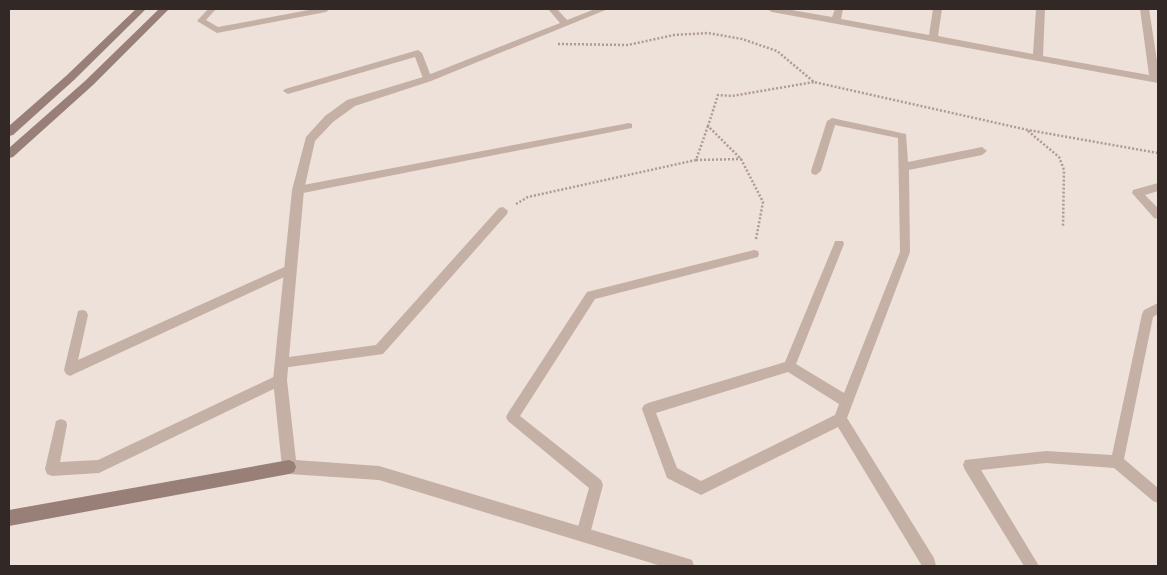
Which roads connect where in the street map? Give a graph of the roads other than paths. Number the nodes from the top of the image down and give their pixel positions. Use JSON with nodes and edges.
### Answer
{"nodes":[{"id":1,"x":141,"y":9,"type":"edge"},
{"id":2,"x":164,"y":9,"type":"edge"},
{"id":3,"x":212,"y":9,"type":"edge"},
{"id":4,"x":326,"y":9,"type":"edge"},
{"id":5,"x":552,"y":9,"type":"edge"},
{"id":6,"x":603,"y":9,"type":"edge"},
{"id":7,"x":772,"y":9,"type":"edge"},
{"id":8,"x":839,"y":9,"type":"edge"},
{"id":9,"x":938,"y":9,"type":"edge"},
{"id":10,"x":1041,"y":9,"type":"edge"},
{"id":11,"x":1144,"y":9,"type":"edge"},
{"id":12,"x":835,"y":22,"type":"junction"},
{"id":13,"x":566,"y":24,"type":"junction"},
{"id":14,"x":933,"y":39,"type":"junction"},
{"id":15,"x":1038,"y":58,"type":"junction"},
{"id":16,"x":426,"y":79,"type":"junction"},
{"id":17,"x":1157,"y":80,"type":"edge"},
{"id":18,"x":288,"y":91,"type":"dead end"},
{"id":19,"x":629,"y":126,"type":"dead end"},
{"id":20,"x":9,"y":132,"type":"edge"},
{"id":21,"x":982,"y":151,"type":"dead end"},
{"id":22,"x":9,"y":154,"type":"edge"},
{"id":23,"x":904,"y":168,"type":"junction"},
{"id":24,"x":816,"y":171,"type":"dead end"},
{"id":25,"x":1158,"y":187,"type":"edge"},
{"id":26,"x":298,"y":190,"type":"junction"},
{"id":27,"x":503,"y":211,"type":"road end"},
{"id":28,"x":1158,"y":215,"type":"edge"},
{"id":29,"x":839,"y":244,"type":"dead end"},
{"id":30,"x":754,"y":254,"type":"road end"},
{"id":31,"x":291,"y":269,"type":"junction"},
{"id":32,"x":1158,"y":308,"type":"edge"},
{"id":33,"x":82,"y":315,"type":"dead end"},
{"id":34,"x":282,"y":363,"type":"junction"},
{"id":35,"x":790,"y":366,"type":"junction"},
{"id":36,"x":280,"y":380,"type":"junction"},
{"id":37,"x":847,"y":402,"type":"junction"},
{"id":38,"x":840,"y":419,"type":"junction"},
{"id":39,"x":61,"y":424,"type":"dead end"},
{"id":40,"x":1117,"y":462,"type":"junction"},
{"id":41,"x":290,"y":467,"type":"junction"},
{"id":42,"x":1158,"y":496,"type":"edge"},
{"id":43,"x":9,"y":518,"type":"edge"},
{"id":44,"x":583,"y":534,"type":"junction"},
{"id":45,"x":686,"y":566,"type":"edge"},
{"id":46,"x":928,"y":566,"type":"edge"},
{"id":47,"x":1032,"y":566,"type":"edge"}],
"edges":[{"from":1,"to":20,"type":"street"},
{"from":2,"to":22,"type":"street"},
{"from":3,"to":4,"type":"lane"},
{"from":5,"to":13,"type":"street"},
{"from":6,"to":13,"type":"street"},
{"from":7,"to":12,"type":"street"},
{"from":8,"to":12,"type":"street"},
{"from":9,"to":14,"type":"street"},
{"from":10,"to":15,"type":"street"},
{"from":11,"to":17,"type":"street"},
{"from":12,"to":14,"type":"street"},
{"from":13,"to":16,"type":"street"},
{"from":14,"to":15,"type":"street"},
{"from":15,"to":17,"type":"street"},
{"from":16,"to":18,"type":"lane"},
{"from":16,"to":26,"type":"street"},
{"from":19,"to":26,"type":"lane"},
{"from":21,"to":23,"type":"lane"},
{"from":23,"to":24,"type":"lane"},
{"from":23,"to":37,"type":"lane"},
{"from":25,"to":28,"type":"lane"},
{"from":26,"to":31,"type":"street"},
{"from":27,"to":34,"type":"lane"},
{"from":29,"to":35,"type":"lane"},
{"from":30,"to":44,"type":"lane"},
{"from":31,"to":33,"type":"lane"},
{"from":31,"to":34,"type":"street"},
{"from":32,"to":40,"type":"lane"},
{"from":34,"to":36,"type":"street"},
{"from":35,"to":37,"type":"lane"},
{"from":35,"to":38,"type":"lane"},
{"from":36,"to":39,"type":"lane"},
{"from":36,"to":41,"type":"street"},
{"from":37,"to":38,"type":"lane"},
{"from":38,"to":46,"type":"lane"},
{"from":40,"to":42,"type":"lane"},
{"from":40,"to":47,"type":"lane"},
{"from":41,"to":43,"type":"street"},
{"from":41,"to":44,"type":"street"},
{"from":44,"to":45,"type":"street"}]}
